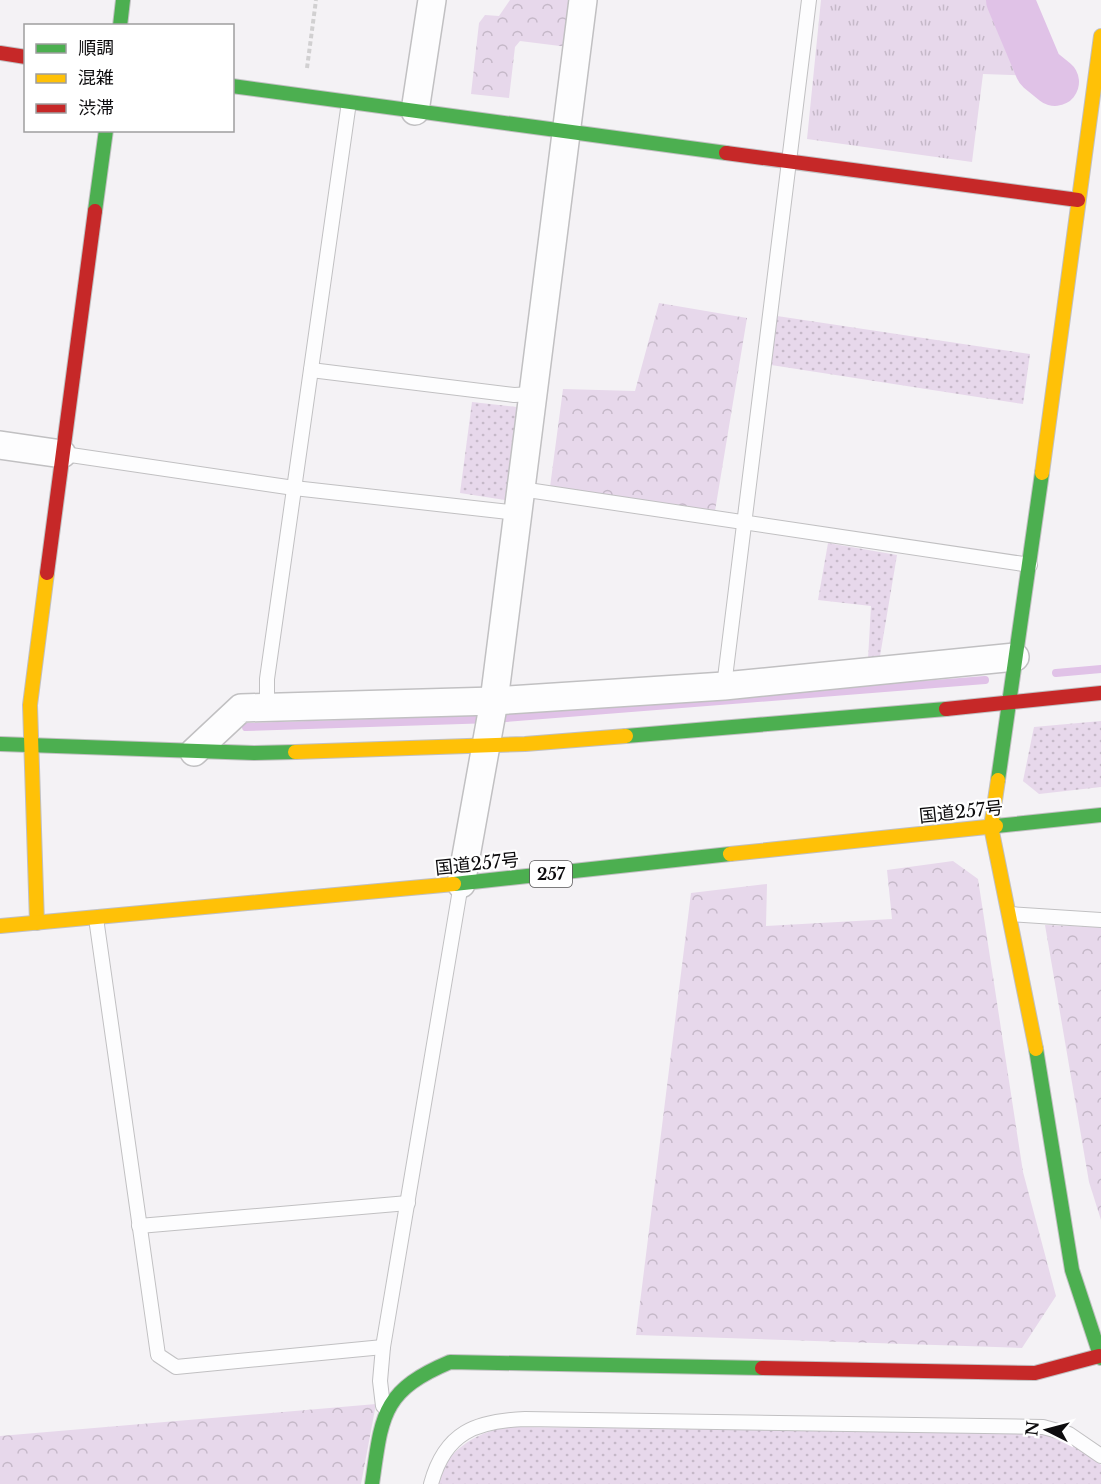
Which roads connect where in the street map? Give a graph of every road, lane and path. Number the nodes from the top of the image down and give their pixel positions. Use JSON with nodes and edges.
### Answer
{"nodes":[{"id":1,"x":123,"y":0,"type":"edge"},
{"id":2,"x":316,"y":0,"type":"edge"},
{"id":3,"x":432,"y":0,"type":"edge"},
{"id":4,"x":584,"y":0,"type":"edge"},
{"id":5,"x":809,"y":0,"type":"edge"},
{"id":6,"x":120,"y":24,"type":"edge"},
{"id":7,"x":1101,"y":36,"type":"edge"},
{"id":8,"x":0,"y":53,"type":"edge"},
{"id":9,"x":24,"y":57,"type":"edge"},
{"id":10,"x":1099,"y":67,"type":"edge"},
{"id":11,"x":234,"y":86,"type":"edge"},
{"id":12,"x":303,"y":96,"type":"junction"},
{"id":13,"x":349,"y":102,"type":"junction"},
{"id":14,"x":415,"y":111,"type":"junction"},
{"id":15,"x":566,"y":129,"type":"junction"},
{"id":16,"x":106,"y":132,"type":"edge"},
{"id":17,"x":791,"y":162,"type":"junction"},
{"id":18,"x":1078,"y":200,"type":"junction"},
{"id":19,"x":311,"y":370,"type":"junction"},
{"id":20,"x":532,"y":394,"type":"junction"},
{"id":21,"x":0,"y":445,"type":"edge"},
{"id":22,"x":62,"y":454,"type":"junction"},
{"id":23,"x":294,"y":488,"type":"junction"},
{"id":24,"x":519,"y":501,"type":"junction"},
{"id":25,"x":743,"y":522,"type":"junction"},
{"id":26,"x":1030,"y":565,"type":"junction"},
{"id":27,"x":1015,"y":657,"type":"junction"},
{"id":28,"x":724,"y":686,"type":"junction"},
{"id":29,"x":1101,"y":693,"type":"edge"},
{"id":30,"x":494,"y":701,"type":"junction"},
{"id":31,"x":1008,"y":701,"type":"junction"},
{"id":32,"x":267,"y":708,"type":"junction"},
{"id":33,"x":0,"y":744,"type":"edge"},
{"id":34,"x":30,"y":744,"type":"junction"},
{"id":35,"x":484,"y":745,"type":"junction"},
{"id":36,"x":194,"y":752,"type":"junction"},
{"id":37,"x":1101,"y":815,"type":"edge"},
{"id":38,"x":991,"y":827,"type":"junction"},
{"id":39,"x":461,"y":884,"type":"junction"},
{"id":40,"x":1008,"y":914,"type":"junction"},
{"id":41,"x":96,"y":918,"type":"junction"},
{"id":42,"x":1101,"y":920,"type":"edge"},
{"id":43,"x":37,"y":923,"type":"junction"},
{"id":44,"x":0,"y":926,"type":"edge"},
{"id":45,"x":408,"y":1203,"type":"junction"},
{"id":46,"x":139,"y":1226,"type":"junction"},
{"id":47,"x":383,"y":1347,"type":"junction"},
{"id":48,"x":1100,"y":1357,"type":"edge"},
{"id":49,"x":384,"y":1411,"type":"junction"},
{"id":50,"x":1101,"y":1456,"type":"edge"},
{"id":51,"x":372,"y":1484,"type":"edge"},
{"id":52,"x":431,"y":1484,"type":"edge"}],
"edges":[{"from":1,"to":6,"type":"main road"},
{"from":2,"to":12,"type":"path"},
{"from":3,"to":14,"type":"street"},
{"from":4,"to":15,"type":"street"},
{"from":5,"to":17,"type":"lane"},
{"from":7,"to":10,"type":"main road"},
{"from":8,"to":9,"type":"main road"},
{"from":10,"to":18,"type":"main road"},
{"from":11,"to":12,"type":"main road"},
{"from":12,"to":13,"type":"main road"},
{"from":13,"to":14,"type":"main road"},
{"from":13,"to":19,"type":"lane"},
{"from":14,"to":15,"type":"main road"},
{"from":15,"to":17,"type":"main road"},
{"from":15,"to":20,"type":"street"},
{"from":16,"to":22,"type":"main road"},
{"from":17,"to":18,"type":"main road"},
{"from":17,"to":25,"type":"lane"},
{"from":18,"to":26,"type":"main road"},
{"from":19,"to":20,"type":"lane"},
{"from":19,"to":23,"type":"lane"},
{"from":20,"to":24,"type":"street"},
{"from":21,"to":22,"type":"street"},
{"from":22,"to":23,"type":"lane"},
{"from":22,"to":34,"type":"main road"},
{"from":23,"to":24,"type":"lane"},
{"from":23,"to":32,"type":"lane"},
{"from":24,"to":25,"type":"lane"},
{"from":24,"to":30,"type":"street"},
{"from":25,"to":26,"type":"lane"},
{"from":25,"to":28,"type":"lane"},
{"from":26,"to":27,"type":"main road"},
{"from":27,"to":28,"type":"street"},
{"from":27,"to":31,"type":"main road"},
{"from":28,"to":30,"type":"street"},
{"from":29,"to":31,"type":"main road"},
{"from":30,"to":32,"type":"street"},
{"from":30,"to":35,"type":"street"},
{"from":31,"to":35,"type":"main road"},
{"from":31,"to":38,"type":"main road"},
{"from":32,"to":36,"type":"street"},
{"from":33,"to":34,"type":"main road"},
{"from":34,"to":36,"type":"main road"},
{"from":34,"to":43,"type":"main road"},
{"from":35,"to":36,"type":"main road"},
{"from":35,"to":39,"type":"street"},
{"from":37,"to":38,"type":"main road","name":"国道257号","number":"257"},
{"from":38,"to":39,"type":"main road","name":"国道257号","number":"257"},
{"from":38,"to":40,"type":"main road"},
{"from":39,"to":41,"type":"main road","name":"国道257号","number":"257"},
{"from":39,"to":45,"type":"lane"},
{"from":40,"to":42,"type":"lane"},
{"from":40,"to":48,"type":"main road"},
{"from":41,"to":43,"type":"main road","name":"国道257号","number":"257"},
{"from":41,"to":46,"type":"lane"},
{"from":43,"to":44,"type":"main road","name":"国道257号","number":"257"},
{"from":45,"to":46,"type":"lane"},
{"from":45,"to":47,"type":"lane"},
{"from":46,"to":47,"type":"lane"},
{"from":47,"to":49,"type":"lane"},
{"from":48,"to":49,"type":"main road"},
{"from":49,"to":51,"type":"main road"},
{"from":50,"to":52,"type":"lane"}]}
